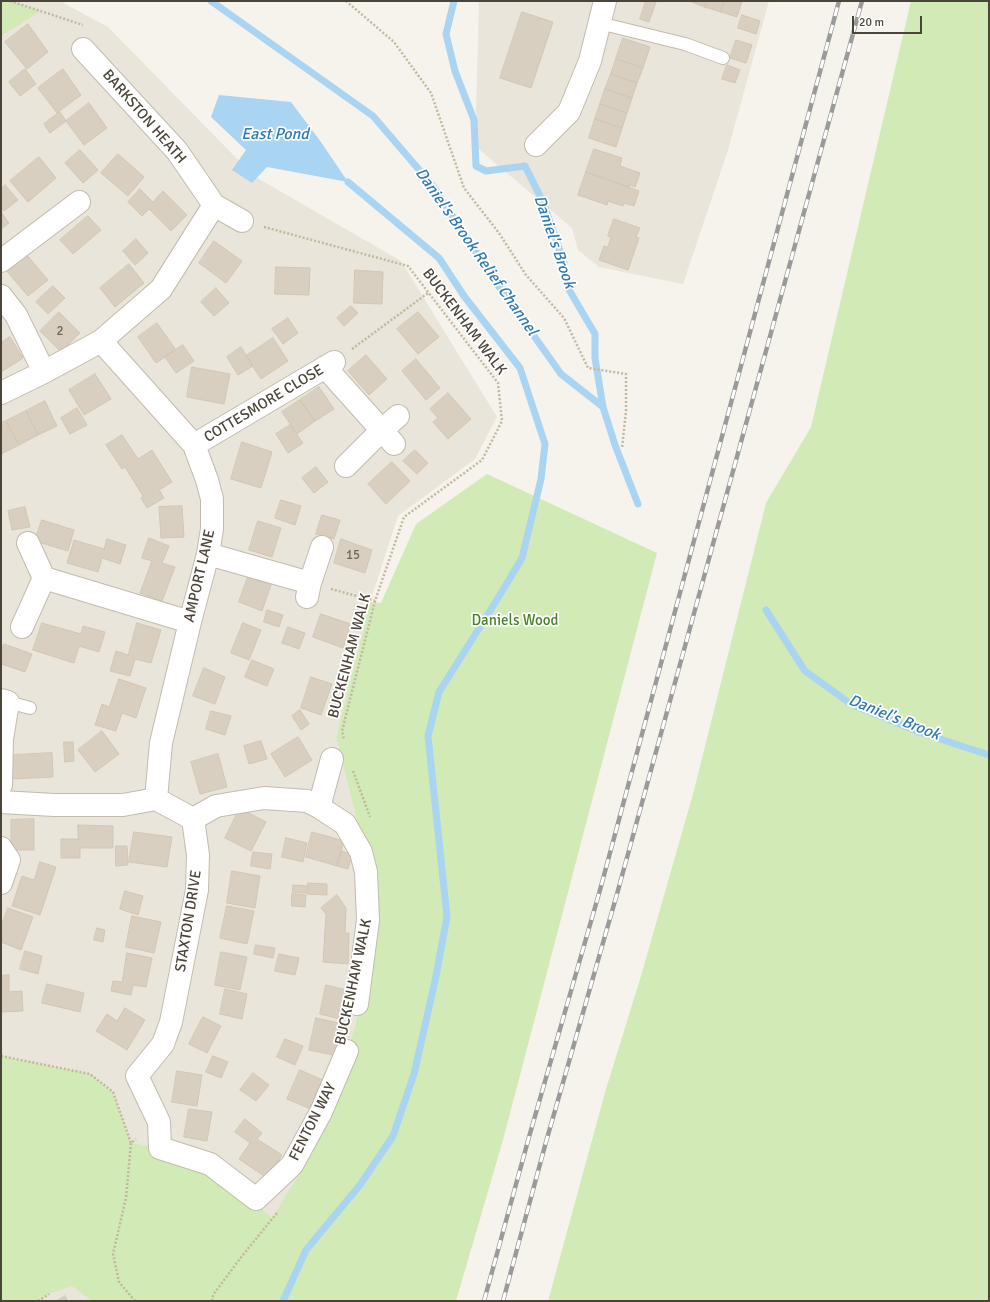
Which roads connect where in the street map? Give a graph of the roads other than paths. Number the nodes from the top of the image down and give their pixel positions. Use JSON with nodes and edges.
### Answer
{"nodes":[{"id":1,"x":604,"y":1,"type":"edge"},
{"id":2,"x":599,"y":23,"type":"junction"},
{"id":3,"x":83,"y":49,"type":"dead end"},
{"id":4,"x":723,"y":58,"type":"dead end"},
{"id":5,"x":536,"y":146,"type":"dead end"},
{"id":6,"x":79,"y":202,"type":"dead end"},
{"id":7,"x":214,"y":205,"type":"junction"},
{"id":8,"x":242,"y":221,"type":"road end"},
{"id":9,"x":1,"y":261,"type":"edge"},
{"id":10,"x":1,"y":296,"type":"edge"},
{"id":11,"x":101,"y":341,"type":"junction"},
{"id":12,"x":44,"y":372,"type":"junction"},
{"id":13,"x":1,"y":392,"type":"edge"},
{"id":14,"x":194,"y":445,"type":"junction"},
{"id":15,"x":346,"y":466,"type":"dead end"},
{"id":16,"x":28,"y":543,"type":"dead end"},
{"id":17,"x":322,"y":547,"type":"dead end"},
{"id":18,"x":208,"y":554,"type":"junction"},
{"id":19,"x":44,"y":578,"type":"junction"},
{"id":20,"x":190,"y":622,"type":"junction"},
{"id":21,"x":22,"y":626,"type":"dead end"},
{"id":22,"x":4,"y":701,"type":"edge"},
{"id":23,"x":30,"y":708,"type":"dead end"},
{"id":24,"x":343,"y":757,"type":"road end"},
{"id":25,"x":1,"y":785,"type":"edge"},
{"id":26,"x":156,"y":799,"type":"junction"},
{"id":27,"x":1,"y":802,"type":"edge"},
{"id":28,"x":319,"y":807,"type":"junction"},
{"id":29,"x":193,"y":819,"type":"junction"},
{"id":30,"x":1,"y":848,"type":"edge"},
{"id":31,"x":1,"y":883,"type":"edge"},
{"id":32,"x":357,"y":1004,"type":"dead end"},
{"id":33,"x":346,"y":1051,"type":"dead end"},
{"id":34,"x":143,"y":1089,"type":"joint"}],
"edges":[{"from":1,"to":2,"type":"street"},
{"from":2,"to":4,"type":"lane"},
{"from":2,"to":5,"type":"street"},
{"from":3,"to":7,"type":"street","name":"BARKSTON HEATH"},
{"from":6,"to":9,"type":"street"},
{"from":7,"to":8,"type":"street"},
{"from":7,"to":11,"type":"street"},
{"from":10,"to":12,"type":"street"},
{"from":11,"to":12,"type":"street"},
{"from":11,"to":14,"type":"street","name":"AMPORT LANE"},
{"from":12,"to":13,"type":"street"},
{"from":14,"to":15,"type":"street","name":"COTTESMORE CLOSE"},
{"from":14,"to":18,"type":"street","name":"AMPORT LANE"},
{"from":16,"to":19,"type":"street"},
{"from":17,"to":18,"type":"street"},
{"from":18,"to":20,"type":"street","name":"AMPORT LANE"},
{"from":19,"to":20,"type":"street"},
{"from":19,"to":21,"type":"street"},
{"from":20,"to":26,"type":"street","name":"AMPORT LANE"},
{"from":22,"to":23,"type":"lane"},
{"from":22,"to":25,"type":"street"},
{"from":24,"to":28,"type":"street"},
{"from":26,"to":27,"type":"street"},
{"from":26,"to":29,"type":"street"},
{"from":28,"to":29,"type":"street"},
{"from":28,"to":32,"type":"street"},
{"from":29,"to":34,"type":"street","name":"STAXTON DRIVE"},
{"from":30,"to":31,"type":"street"},
{"from":33,"to":34,"type":"street","name":"FENTON WAY"}]}
